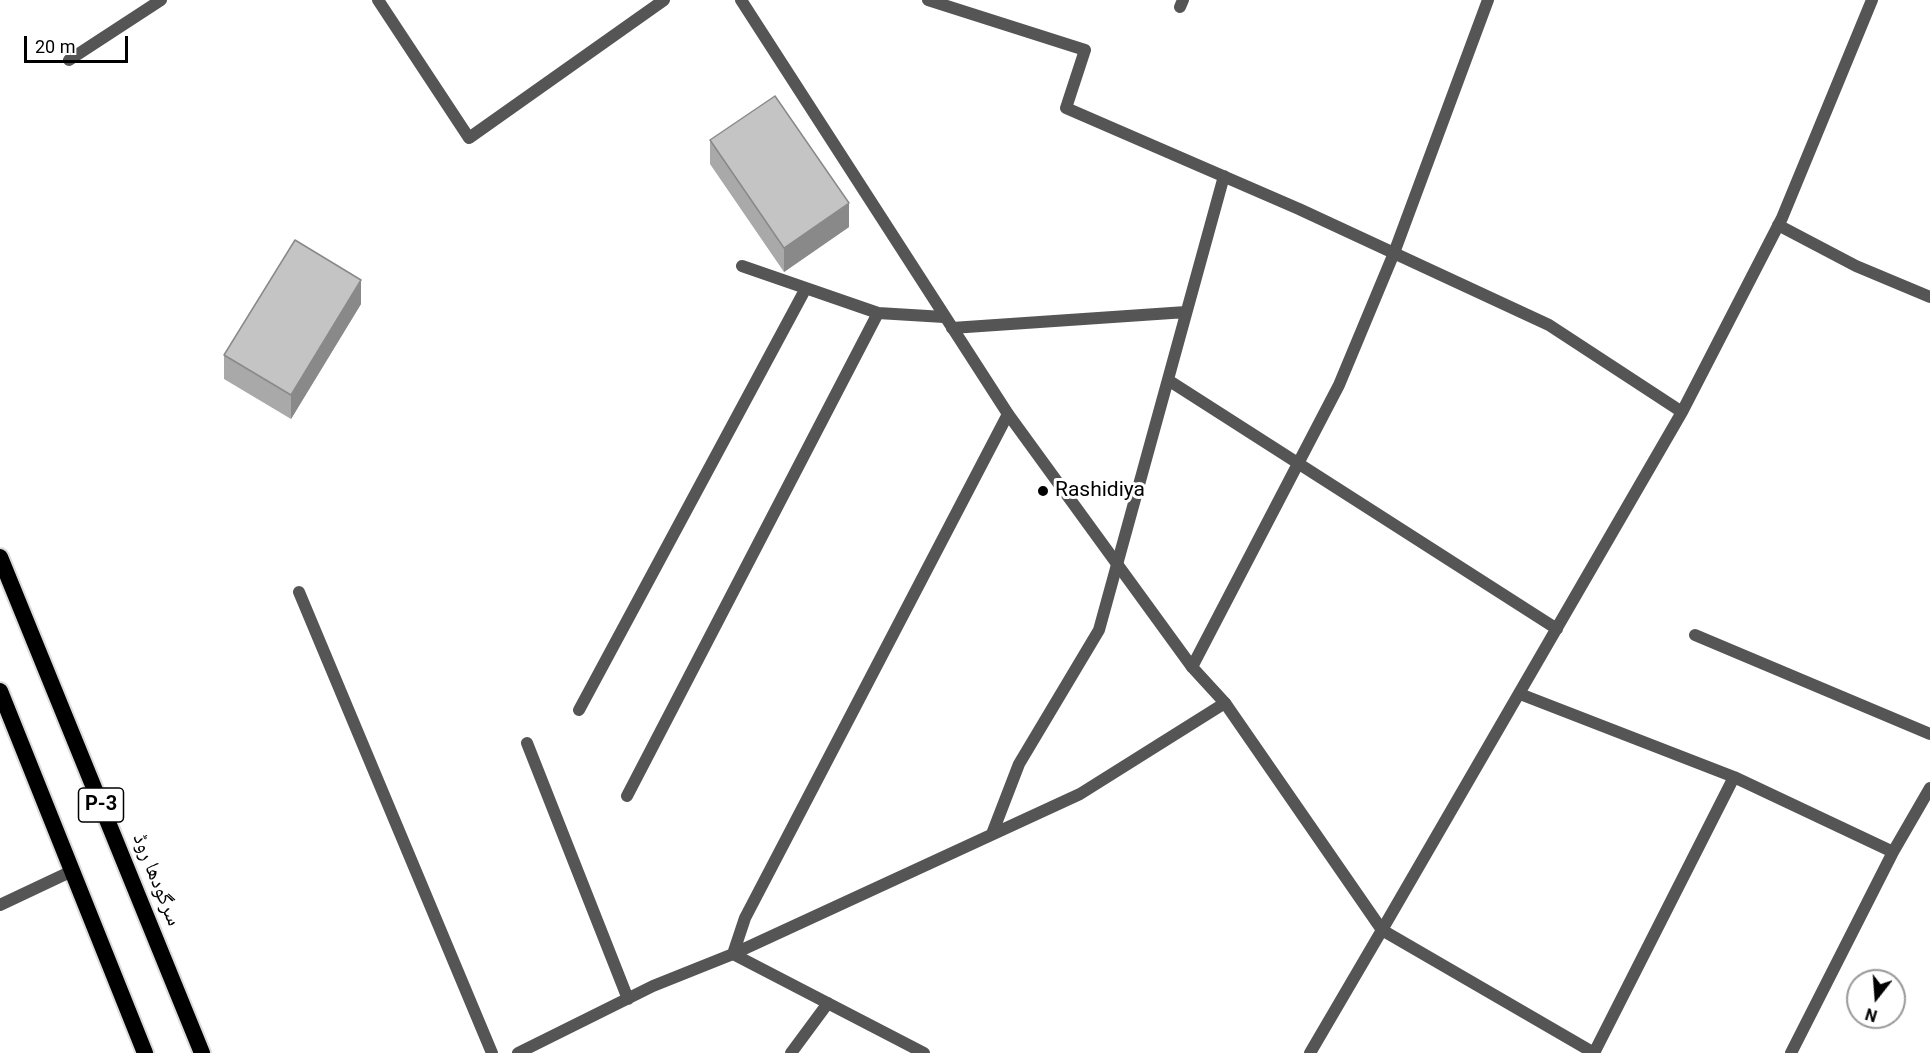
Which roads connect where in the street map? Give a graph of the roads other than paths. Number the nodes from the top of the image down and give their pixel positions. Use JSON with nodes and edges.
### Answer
{"nodes":[{"id":1,"x":161,"y":0,"type":"edge"},
{"id":2,"x":378,"y":0,"type":"edge"},
{"id":3,"x":664,"y":0,"type":"edge"},
{"id":4,"x":741,"y":0,"type":"edge"},
{"id":5,"x":927,"y":0,"type":"edge"},
{"id":6,"x":1488,"y":0,"type":"edge"},
{"id":7,"x":1872,"y":0,"type":"edge"},
{"id":8,"x":69,"y":60,"type":"dead end"},
{"id":9,"x":1224,"y":176,"type":"junction"},
{"id":10,"x":1778,"y":225,"type":"junction"},
{"id":11,"x":1394,"y":253,"type":"junction"},
{"id":12,"x":742,"y":266,"type":"dead end"},
{"id":13,"x":806,"y":288,"type":"junction"},
{"id":14,"x":1930,"y":297,"type":"edge"},
{"id":15,"x":1186,"y":312,"type":"junction"},
{"id":16,"x":878,"y":313,"type":"junction"},
{"id":17,"x":944,"y":317,"type":"junction"},
{"id":18,"x":952,"y":328,"type":"junction"},
{"id":19,"x":1168,"y":380,"type":"junction"},
{"id":20,"x":1682,"y":412,"type":"junction"},
{"id":21,"x":1008,"y":414,"type":"junction"},
{"id":22,"x":1298,"y":463,"type":"junction"},
{"id":23,"x":0,"y":556,"type":"edge"},
{"id":24,"x":1117,"y":564,"type":"junction"},
{"id":25,"x":298,"y":592,"type":"dead end"},
{"id":26,"x":1557,"y":629,"type":"junction"},
{"id":27,"x":1695,"y":635,"type":"dead end"},
{"id":28,"x":1192,"y":667,"type":"junction"},
{"id":29,"x":0,"y":691,"type":"edge"},
{"id":30,"x":1520,"y":694,"type":"junction"},
{"id":31,"x":1226,"y":703,"type":"junction"},
{"id":32,"x":579,"y":710,"type":"dead end"},
{"id":33,"x":1930,"y":734,"type":"edge"},
{"id":34,"x":527,"y":743,"type":"dead end"},
{"id":35,"x":1734,"y":777,"type":"junction"},
{"id":36,"x":1930,"y":788,"type":"edge"},
{"id":37,"x":627,"y":796,"type":"dead end"},
{"id":38,"x":992,"y":834,"type":"junction"},
{"id":39,"x":1893,"y":852,"type":"junction"},
{"id":40,"x":72,"y":871,"type":"junction"},
{"id":41,"x":0,"y":905,"type":"edge"},
{"id":42,"x":1382,"y":930,"type":"junction"},
{"id":43,"x":733,"y":954,"type":"junction"},
{"id":44,"x":628,"y":999,"type":"junction"},
{"id":45,"x":828,"y":1003,"type":"junction"},
{"id":46,"x":527,"y":1051,"type":"edge"},
{"id":47,"x":145,"y":1053,"type":"edge"},
{"id":48,"x":202,"y":1053,"type":"edge"},
{"id":49,"x":492,"y":1053,"type":"edge"},
{"id":50,"x":791,"y":1053,"type":"edge"},
{"id":51,"x":924,"y":1053,"type":"edge"},
{"id":52,"x":1310,"y":1053,"type":"edge"},
{"id":53,"x":1594,"y":1053,"type":"edge"},
{"id":54,"x":1791,"y":1053,"type":"edge"}],
"edges":[{"from":1,"to":8,"type":"street"},
{"from":2,"to":3,"type":"street"},
{"from":4,"to":17,"type":"street"},
{"from":5,"to":9,"type":"street"},
{"from":6,"to":11,"type":"street"},
{"from":7,"to":10,"type":"street"},
{"from":9,"to":11,"type":"street"},
{"from":9,"to":15,"type":"street"},
{"from":10,"to":14,"type":"street"},
{"from":10,"to":20,"type":"street"},
{"from":11,"to":20,"type":"street"},
{"from":11,"to":22,"type":"street"},
{"from":12,"to":13,"type":"street"},
{"from":13,"to":16,"type":"street"},
{"from":13,"to":32,"type":"street"},
{"from":15,"to":18,"type":"street"},
{"from":15,"to":19,"type":"street"},
{"from":16,"to":17,"type":"street"},
{"from":16,"to":37,"type":"street"},
{"from":17,"to":18,"type":"street"},
{"from":18,"to":21,"type":"street"},
{"from":19,"to":22,"type":"street"},
{"from":19,"to":24,"type":"street"},
{"from":20,"to":26,"type":"street"},
{"from":21,"to":24,"type":"street"},
{"from":21,"to":43,"type":"street"},
{"from":22,"to":26,"type":"street"},
{"from":22,"to":28,"type":"street"},
{"from":23,"to":48,"type":"highway","name":"سرگودھا روڈ","number":"P-3"},
{"from":24,"to":28,"type":"street"},
{"from":24,"to":38,"type":"street"},
{"from":25,"to":49,"type":"street"},
{"from":26,"to":30,"type":"street"},
{"from":27,"to":33,"type":"street"},
{"from":28,"to":31,"type":"street"},
{"from":29,"to":40,"type":"highway","number":"P-3"},
{"from":30,"to":35,"type":"street"},
{"from":30,"to":42,"type":"street"},
{"from":31,"to":38,"type":"street"},
{"from":31,"to":42,"type":"street"},
{"from":34,"to":44,"type":"street"},
{"from":35,"to":39,"type":"street"},
{"from":35,"to":53,"type":"street"},
{"from":36,"to":39,"type":"street"},
{"from":38,"to":43,"type":"street"},
{"from":39,"to":54,"type":"street"},
{"from":40,"to":41,"type":"street"},
{"from":40,"to":47,"type":"highway","number":"P-3"},
{"from":42,"to":52,"type":"street"},
{"from":42,"to":53,"type":"street"},
{"from":43,"to":44,"type":"street"},
{"from":43,"to":45,"type":"street"},
{"from":44,"to":46,"type":"street"},
{"from":45,"to":50,"type":"street"},
{"from":45,"to":51,"type":"street"}]}
